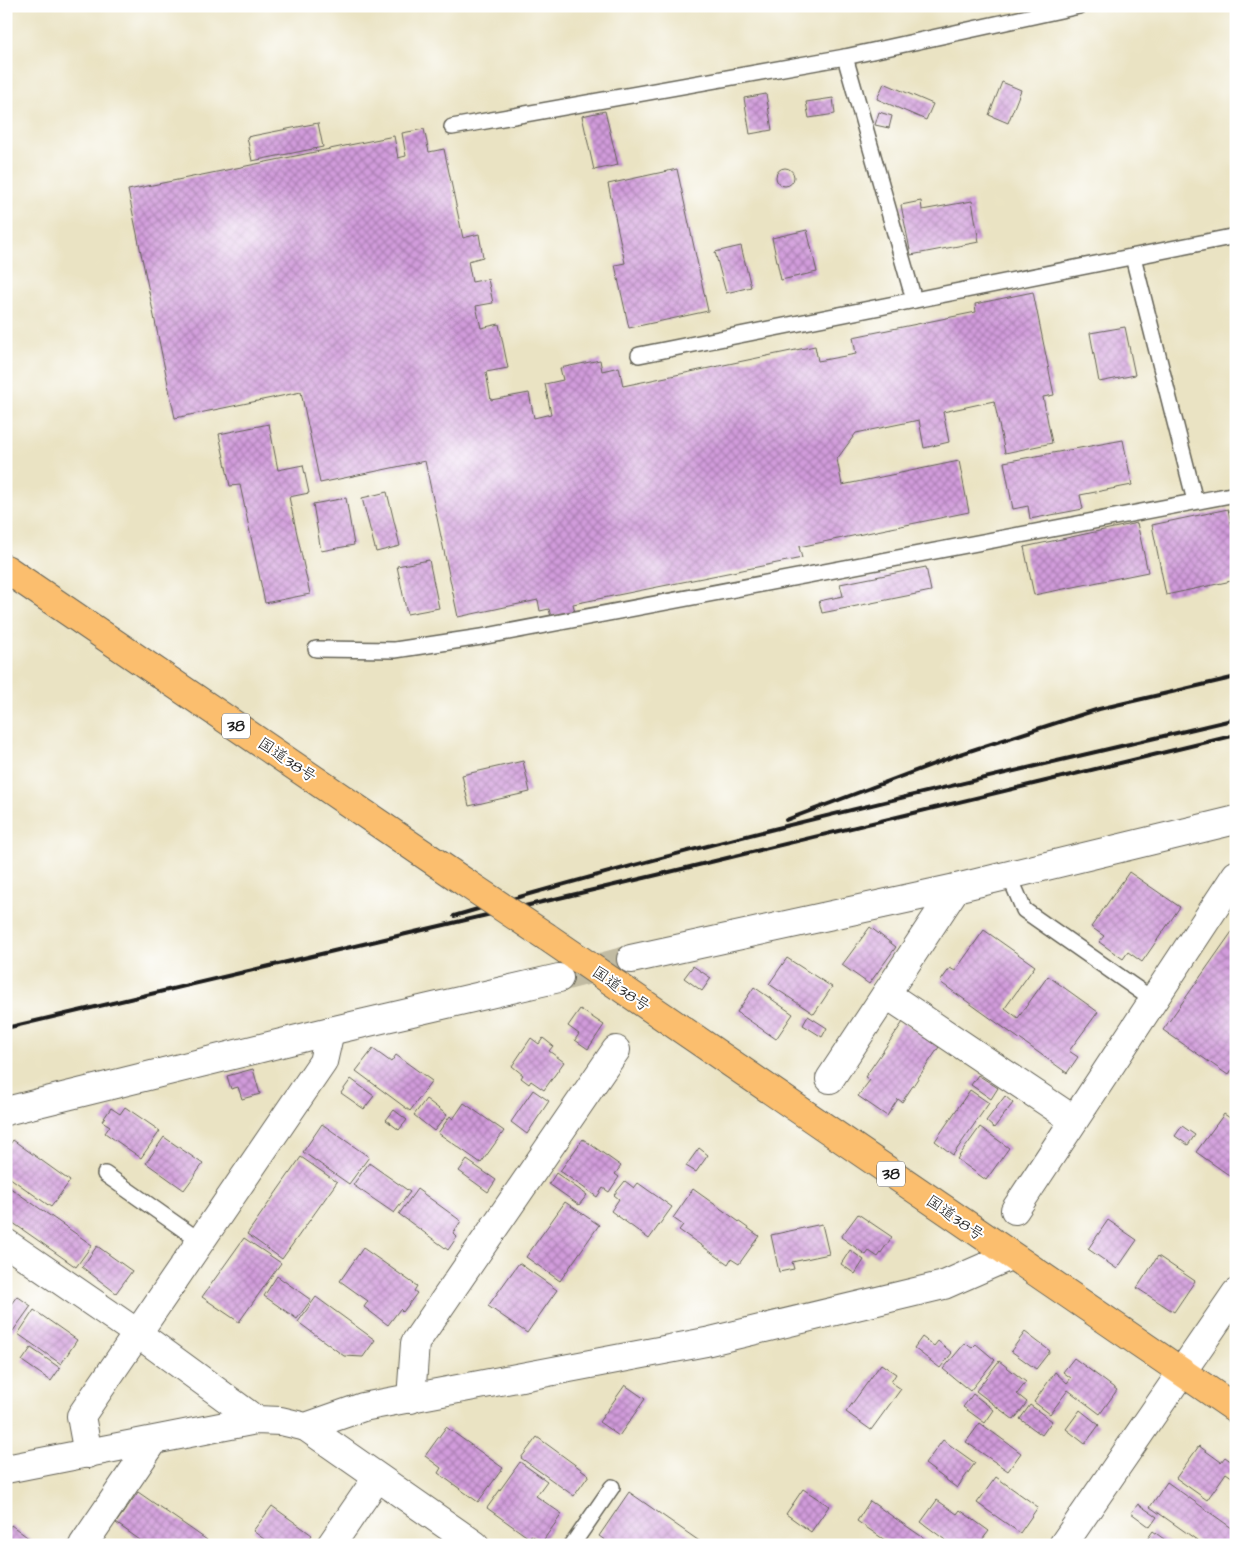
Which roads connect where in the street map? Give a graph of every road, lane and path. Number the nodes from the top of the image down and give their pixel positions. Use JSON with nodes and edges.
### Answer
{"nodes":[{"id":1,"x":1078,"y":6,"type":"edge"},
{"id":2,"x":845,"y":57,"type":"junction"},
{"id":3,"x":452,"y":128,"type":"dead end"},
{"id":4,"x":1236,"y":236,"type":"edge"},
{"id":5,"x":1134,"y":257,"type":"junction"},
{"id":6,"x":914,"y":300,"type":"junction"},
{"id":7,"x":639,"y":355,"type":"dead end"},
{"id":8,"x":1236,"y":494,"type":"edge"},
{"id":9,"x":1195,"y":501,"type":"junction"},
{"id":10,"x":6,"y":569,"type":"edge"},
{"id":11,"x":316,"y":649,"type":"dead end"},
{"id":12,"x":1236,"y":820,"type":"edge"},
{"id":13,"x":1009,"y":875,"type":"junction"},
{"id":14,"x":1236,"y":875,"type":"edge"},
{"id":15,"x":956,"y":888,"type":"junction"},
{"id":16,"x":632,"y":959,"type":"tunnel mouth"},
{"id":17,"x":559,"y":978,"type":"tunnel mouth"},
{"id":18,"x":886,"y":994,"type":"junction"},
{"id":19,"x":1153,"y":1000,"type":"junction"},
{"id":20,"x":330,"y":1031,"type":"junction"},
{"id":21,"x":616,"y":1050,"type":"dead end"},
{"id":22,"x":830,"y":1079,"type":"dead end"},
{"id":23,"x":6,"y":1111,"type":"edge"},
{"id":24,"x":1074,"y":1120,"type":"junction"},
{"id":25,"x":105,"y":1174,"type":"dead end"},
{"id":26,"x":1015,"y":1210,"type":"dead end"},
{"id":27,"x":200,"y":1241,"type":"junction"},
{"id":28,"x":6,"y":1243,"type":"edge"},
{"id":29,"x":1010,"y":1256,"type":"junction"},
{"id":30,"x":1236,"y":1293,"type":"edge"},
{"id":31,"x":137,"y":1333,"type":"junction"},
{"id":32,"x":1182,"y":1372,"type":"junction"},
{"id":33,"x":411,"y":1399,"type":"junction"},
{"id":34,"x":1236,"y":1409,"type":"edge"},
{"id":35,"x":256,"y":1420,"type":"junction"},
{"id":36,"x":306,"y":1427,"type":"junction"},
{"id":37,"x":154,"y":1442,"type":"junction"},
{"id":38,"x":88,"y":1454,"type":"junction"},
{"id":39,"x":6,"y":1469,"type":"edge"},
{"id":40,"x":377,"y":1478,"type":"junction"},
{"id":41,"x":612,"y":1487,"type":"dead end"},
{"id":42,"x":82,"y":1545,"type":"edge"},
{"id":43,"x":331,"y":1545,"type":"edge"},
{"id":44,"x":475,"y":1545,"type":"edge"},
{"id":45,"x":572,"y":1545,"type":"edge"},
{"id":46,"x":1063,"y":1545,"type":"edge"}],
"edges":[{"from":1,"to":2,"type":"lane"},
{"from":2,"to":3,"type":"lane"},
{"from":2,"to":6,"type":"lane"},
{"from":4,"to":5,"type":"lane"},
{"from":5,"to":6,"type":"lane"},
{"from":5,"to":9,"type":"lane"},
{"from":6,"to":7,"type":"lane"},
{"from":8,"to":9,"type":"lane"},
{"from":9,"to":11,"type":"lane"},
{"from":10,"to":29,"type":"highway","name":"国道38号","number":"38","bridge":true},
{"from":12,"to":13,"type":"street"},
{"from":13,"to":15,"type":"street"},
{"from":13,"to":19,"type":"lane"},
{"from":14,"to":19,"type":"street"},
{"from":15,"to":16,"type":"street"},
{"from":15,"to":18,"type":"street"},
{"from":17,"to":20,"type":"street"},
{"from":18,"to":22,"type":"street"},
{"from":18,"to":24,"type":"street"},
{"from":19,"to":24,"type":"street"},
{"from":20,"to":23,"type":"street"},
{"from":20,"to":27,"type":"street"},
{"from":21,"to":33,"type":"street"},
{"from":24,"to":26,"type":"street"},
{"from":25,"to":27,"type":"lane"},
{"from":27,"to":31,"type":"street"},
{"from":28,"to":31,"type":"street"},
{"from":29,"to":32,"type":"highway","name":"国道38号","number":"38"},
{"from":29,"to":33,"type":"street"},
{"from":30,"to":32,"type":"street"},
{"from":31,"to":35,"type":"street"},
{"from":31,"to":38,"type":"street"},
{"from":32,"to":34,"type":"highway","name":"国道38号","number":"38"},
{"from":32,"to":46,"type":"street"},
{"from":33,"to":36,"type":"street"},
{"from":35,"to":36,"type":"street"},
{"from":35,"to":37,"type":"street"},
{"from":36,"to":40,"type":"street"},
{"from":37,"to":38,"type":"street"},
{"from":37,"to":42,"type":"street"},
{"from":38,"to":39,"type":"street"},
{"from":40,"to":43,"type":"street"},
{"from":40,"to":44,"type":"street"},
{"from":41,"to":45,"type":"lane"}]}
